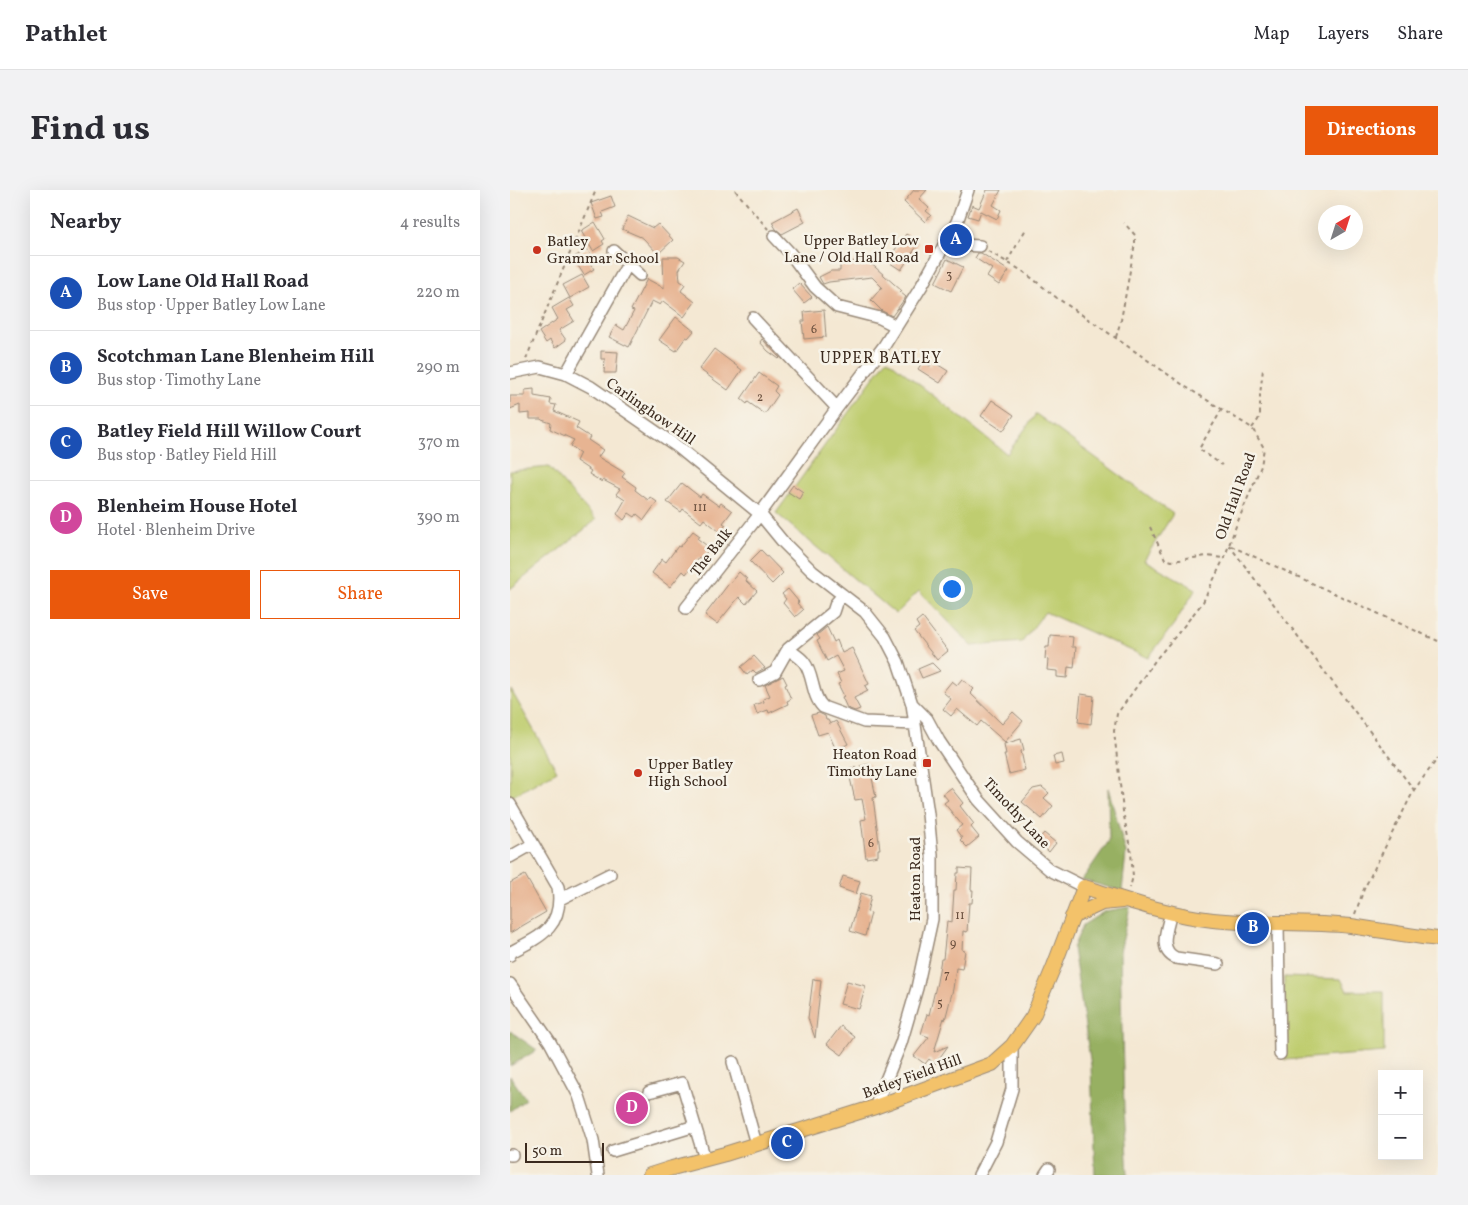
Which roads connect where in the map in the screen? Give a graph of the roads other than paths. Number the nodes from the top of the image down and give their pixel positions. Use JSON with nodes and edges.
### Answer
{"nodes":[{"id":1,"x":968,"y":190,"type":"edge"},
{"id":2,"x":774,"y":236,"type":"road end"},
{"id":3,"x":980,"y":246,"type":"road end"},
{"id":4,"x":943,"y":247,"type":"junction"},
{"id":5,"x":614,"y":251,"type":"dead end"},
{"id":6,"x":628,"y":264,"type":"junction"},
{"id":7,"x":640,"y":275,"type":"dead end"},
{"id":8,"x":753,"y":318,"type":"dead end"},
{"id":9,"x":896,"y":326,"type":"junction"},
{"id":10,"x":516,"y":372,"type":"edge"},
{"id":11,"x":566,"y":374,"type":"junction"},
{"id":12,"x":837,"y":408,"type":"junction"},
{"id":13,"x":760,"y":514,"type":"junction"},
{"id":14,"x":843,"y":595,"type":"junction"},
{"id":15,"x":686,"y":608,"type":"dead end"},
{"id":16,"x":788,"y":649,"type":"junction"},
{"id":17,"x":759,"y":680,"type":"dead end"},
{"id":18,"x":912,"y":704,"type":"junction"},
{"id":19,"x":915,"y":724,"type":"junction"},
{"id":20,"x":510,"y":804,"type":"edge"},
{"id":21,"x":533,"y":844,"type":"junction"},
{"id":22,"x":510,"y":857,"type":"edge"},
{"id":23,"x":610,"y":874,"type":"dead end"},
{"id":24,"x":1084,"y":887,"type":"junction"},
{"id":25,"x":560,"y":899,"type":"junction"},
{"id":26,"x":1128,"y":900,"type":"junction"},
{"id":27,"x":1171,"y":912,"type":"junction"},
{"id":28,"x":1072,"y":917,"type":"junction"},
{"id":29,"x":1278,"y":924,"type":"junction"},
{"id":30,"x":1438,"y":939,"type":"edge"},
{"id":31,"x":510,"y":955,"type":"edge"},
{"id":32,"x":1218,"y":964,"type":"dead end"},
{"id":33,"x":510,"y":984,"type":"edge"},
{"id":34,"x":1012,"y":1046,"type":"junction"},
{"id":35,"x":1280,"y":1054,"type":"dead end"},
{"id":36,"x":733,"y":1062,"type":"dead end"},
{"id":37,"x":649,"y":1092,"type":"dead end"},
{"id":38,"x":875,"y":1107,"type":"junction"},
{"id":39,"x":694,"y":1126,"type":"junction"},
{"id":40,"x":756,"y":1144,"type":"junction"},
{"id":41,"x":613,"y":1151,"type":"dead end"},
{"id":42,"x":706,"y":1159,"type":"junction"},
{"id":43,"x":673,"y":1171,"type":"edge"},
{"id":44,"x":598,"y":1175,"type":"edge"},
{"id":45,"x":650,"y":1175,"type":"edge"},
{"id":46,"x":979,"y":1175,"type":"edge"}],
"edges":[{"from":1,"to":4,"type":"street","name":"The Balk"},
{"from":2,"to":9,"type":"street"},
{"from":3,"to":4,"type":"street"},
{"from":4,"to":9,"type":"street","name":"The Balk"},
{"from":5,"to":6,"type":"street"},
{"from":6,"to":7,"type":"street"},
{"from":6,"to":11,"type":"street"},
{"from":8,"to":12,"type":"street"},
{"from":9,"to":12,"type":"street","name":"The Balk"},
{"from":10,"to":11,"type":"street","name":"Carlinghow Hill"},
{"from":11,"to":13,"type":"street","name":"Carlinghow Hill"},
{"from":12,"to":13,"type":"street","name":"The Balk"},
{"from":13,"to":14,"type":"street","name":"Timothy Lane"},
{"from":13,"to":15,"type":"street","name":"The Balk"},
{"from":14,"to":16,"type":"street"},
{"from":14,"to":18,"type":"street","name":"Timothy Lane"},
{"from":16,"to":17,"type":"street"},
{"from":16,"to":19,"type":"street"},
{"from":18,"to":19,"type":"street","name":"Heaton Road"},
{"from":18,"to":24,"type":"street","name":"Timothy Lane"},
{"from":19,"to":38,"type":"street","name":"Heaton Road"},
{"from":20,"to":21,"type":"street"},
{"from":21,"to":22,"type":"street"},
{"from":21,"to":25,"type":"street"},
{"from":23,"to":25,"type":"street"},
{"from":24,"to":26,"type":"main road","name":"Timothy Lane"},
{"from":24,"to":28,"type":"main road","name":"Batley Field Hill"},
{"from":25,"to":31,"type":"street"},
{"from":26,"to":27,"type":"main road","name":"Timothy Lane"},
{"from":26,"to":28,"type":"main road"},
{"from":27,"to":29,"type":"main road","name":"Timothy Lane"},
{"from":27,"to":32,"type":"street"},
{"from":28,"to":34,"type":"main road","name":"Batley Field Hill"},
{"from":29,"to":30,"type":"main road","name":"Timothy Lane"},
{"from":29,"to":35,"type":"street"},
{"from":33,"to":44,"type":"street"},
{"from":34,"to":38,"type":"main road","name":"Batley Field Hill"},
{"from":34,"to":46,"type":"street"},
{"from":36,"to":40,"type":"street"},
{"from":37,"to":39,"type":"street"},
{"from":38,"to":40,"type":"main road","name":"Batley Field Hill"},
{"from":39,"to":41,"type":"street"},
{"from":39,"to":42,"type":"street"},
{"from":40,"to":42,"type":"main road","name":"Batley Field Hill"},
{"from":42,"to":43,"type":"main road","name":"Batley Field Hill"},
{"from":43,"to":45,"type":"main road","name":"Batley Field Hill"}]}
